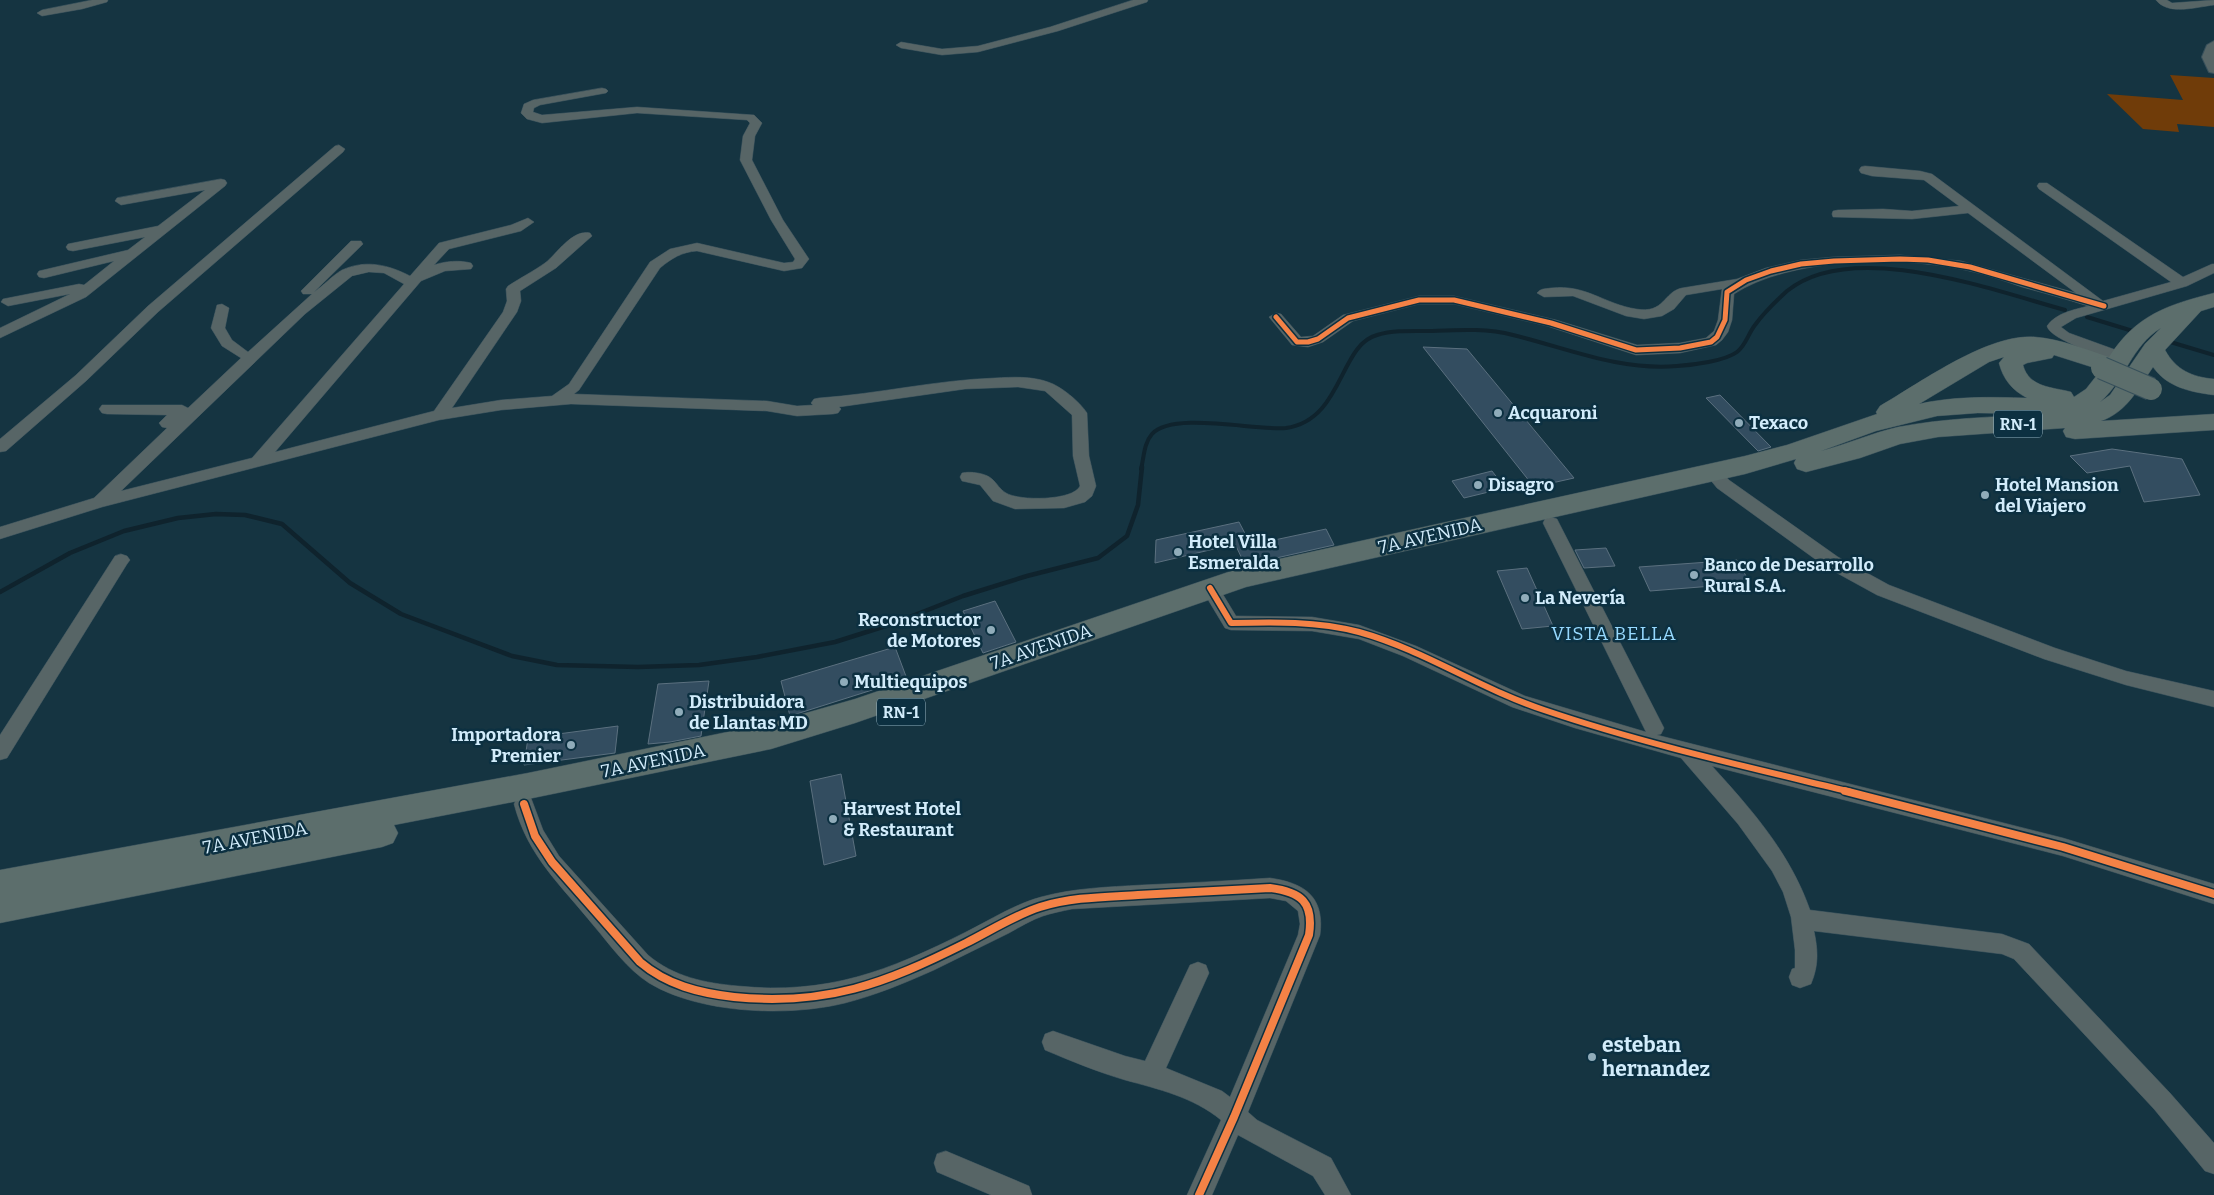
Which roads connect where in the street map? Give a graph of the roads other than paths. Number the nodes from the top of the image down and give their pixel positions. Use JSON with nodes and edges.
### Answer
{"nodes":[{"id":1,"x":103,"y":0,"type":"edge"},
{"id":2,"x":1143,"y":0,"type":"edge"},
{"id":3,"x":2161,"y":0,"type":"edge"},
{"id":4,"x":2214,"y":2,"type":"edge"},
{"id":5,"x":42,"y":13,"type":"dead end"},
{"id":6,"x":901,"y":44,"type":"dead end"},
{"id":7,"x":2214,"y":45,"type":"edge"},
{"id":8,"x":2214,"y":69,"type":"edge"},
{"id":9,"x":602,"y":91,"type":"dead end"},
{"id":10,"x":340,"y":149,"type":"dead end"},
{"id":11,"x":1865,"y":170,"type":"dead end"},
{"id":12,"x":2043,"y":186,"type":"dead end"},
{"id":13,"x":121,"y":201,"type":"dead end"},
{"id":14,"x":1970,"y":209,"type":"junction"},
{"id":15,"x":1838,"y":214,"type":"dead end"},
{"id":16,"x":528,"y":222,"type":"dead end"},
{"id":17,"x":162,"y":229,"type":"junction"},
{"id":18,"x":585,"y":236,"type":"dead end"},
{"id":19,"x":356,"y":244,"type":"dead end"},
{"id":20,"x":73,"y":247,"type":"dead end"},
{"id":21,"x":132,"y":253,"type":"junction"},
{"id":22,"x":466,"y":266,"type":"dead end"},
{"id":23,"x":2214,"y":269,"type":"edge"},
{"id":24,"x":44,"y":274,"type":"dead end"},
{"id":25,"x":411,"y":282,"type":"junction"},
{"id":26,"x":1736,"y":283,"type":"junction"},
{"id":27,"x":2182,"y":283,"type":"junction"},
{"id":28,"x":92,"y":285,"type":"junction"},
{"id":29,"x":1544,"y":293,"type":"dead end"},
{"id":30,"x":8,"y":302,"type":"dead end"},
{"id":31,"x":2204,"y":303,"type":"edge"},
{"id":32,"x":2104,"y":306,"type":"junction"},
{"id":33,"x":222,"y":308,"type":"dead end"},
{"id":34,"x":1276,"y":317,"type":"dead end"},
{"id":35,"x":0,"y":334,"type":"edge"},
{"id":36,"x":242,"y":354,"type":"junction"},
{"id":37,"x":2128,"y":354,"type":"junction"},
{"id":38,"x":2152,"y":386,"type":"junction"},
{"id":39,"x":2214,"y":387,"type":"edge"},
{"id":40,"x":2096,"y":392,"type":"junction"},
{"id":41,"x":2214,"y":397,"type":"edge"},
{"id":42,"x":556,"y":400,"type":"junction"},
{"id":43,"x":2214,"y":405,"type":"edge"},
{"id":44,"x":772,"y":407,"type":"junction"},
{"id":45,"x":833,"y":408,"type":"dead end"},
{"id":46,"x":107,"y":409,"type":"dead end"},
{"id":47,"x":182,"y":410,"type":"junction"},
{"id":48,"x":439,"y":415,"type":"junction"},
{"id":49,"x":2214,"y":422,"type":"edge"},
{"id":50,"x":1870,"y":424,"type":"junction"},
{"id":51,"x":0,"y":447,"type":"edge"},
{"id":52,"x":1852,"y":452,"type":"junction"},
{"id":53,"x":256,"y":463,"type":"junction"},
{"id":54,"x":968,"y":477,"type":"dead end"},
{"id":55,"x":1718,"y":478,"type":"junction"},
{"id":56,"x":100,"y":502,"type":"junction"},
{"id":57,"x":78,"y":508,"type":"junction"},
{"id":58,"x":1551,"y":523,"type":"junction"},
{"id":59,"x":0,"y":532,"type":"edge"},
{"id":60,"x":121,"y":560,"type":"dead end"},
{"id":61,"x":1215,"y":595,"type":"junction"},
{"id":62,"x":2214,"y":699,"type":"edge"},
{"id":63,"x":1654,"y":728,"type":"dead end"},
{"id":64,"x":0,"y":752,"type":"edge"},
{"id":65,"x":1688,"y":753,"type":"junction"},
{"id":66,"x":524,"y":804,"type":"junction"},
{"id":67,"x":0,"y":885,"type":"edge"},
{"id":68,"x":2214,"y":894,"type":"edge"},
{"id":69,"x":0,"y":907,"type":"edge"},
{"id":70,"x":1801,"y":919,"type":"junction"},
{"id":71,"x":1198,"y":973,"type":"dead end"},
{"id":72,"x":1800,"y":977,"type":"dead end"},
{"id":73,"x":1053,"y":1042,"type":"dead end"},
{"id":74,"x":1151,"y":1074,"type":"junction"},
{"id":75,"x":1234,"y":1117,"type":"junction"},
{"id":76,"x":2214,"y":1162,"type":"edge"},
{"id":77,"x":946,"y":1163,"type":"dead end"},
{"id":78,"x":1020,"y":1195,"type":"edge"},
{"id":79,"x":1200,"y":1195,"type":"edge"},
{"id":80,"x":1339,"y":1195,"type":"edge"}],
"edges":[{"from":1,"to":5,"type":"street"},
{"from":2,"to":6,"type":"street"},
{"from":3,"to":4,"type":"street"},
{"from":7,"to":8,"type":"street"},
{"from":9,"to":42,"type":"street"},
{"from":10,"to":51,"type":"street"},
{"from":11,"to":14,"type":"street"},
{"from":12,"to":27,"type":"street"},
{"from":13,"to":17,"type":"street"},
{"from":14,"to":15,"type":"street"},
{"from":14,"to":32,"type":"street"},
{"from":16,"to":25,"type":"street"},
{"from":17,"to":20,"type":"street"},
{"from":17,"to":21,"type":"street"},
{"from":18,"to":48,"type":"street"},
{"from":19,"to":36,"type":"street"},
{"from":21,"to":24,"type":"street"},
{"from":21,"to":28,"type":"street"},
{"from":22,"to":25,"type":"street"},
{"from":23,"to":27,"type":"street"},
{"from":25,"to":53,"type":"street"},
{"from":25,"to":56,"type":"street"},
{"from":26,"to":29,"type":"street"},
{"from":26,"to":32,"type":"street"},
{"from":26,"to":34,"type":"street"},
{"from":27,"to":32,"type":"street"},
{"from":28,"to":30,"type":"street"},
{"from":28,"to":35,"type":"street"},
{"from":31,"to":37,"type":"main road","number":"RN-1"},
{"from":32,"to":37,"type":"street"},
{"from":33,"to":36,"type":"street"},
{"from":36,"to":47,"type":"street"},
{"from":37,"to":38,"type":"main road","bridge":true},
{"from":37,"to":39,"type":"main road"},
{"from":37,"to":40,"type":"main road","number":"RN-1"},
{"from":37,"to":40,"type":"main road"},
{"from":37,"to":50,"type":"main road"},
{"from":37,"to":52,"type":"main road","number":"RN-1"},
{"from":38,"to":41,"type":"main road"},
{"from":38,"to":43,"type":"main road"},
{"from":40,"to":50,"type":"main road","number":"RN-1"},
{"from":42,"to":44,"type":"street"},
{"from":42,"to":48,"type":"street"},
{"from":44,"to":45,"type":"street"},
{"from":44,"to":54,"type":"street"},
{"from":46,"to":47,"type":"street"},
{"from":47,"to":57,"type":"street"},
{"from":48,"to":53,"type":"street"},
{"from":49,"to":52,"type":"main road"},
{"from":50,"to":55,"type":"main road","name":"7A AVENIDA","number":"RN-1"},
{"from":52,"to":55,"type":"main road","name":"7A AVENIDA","number":"RN-1"},
{"from":53,"to":56,"type":"street"},
{"from":55,"to":58,"type":"main road","name":"7A AVENIDA","number":"RN-1"},
{"from":55,"to":61,"type":"main road","name":"7A AVENIDA","number":"RN-1"},
{"from":55,"to":62,"type":"street"},
{"from":56,"to":57,"type":"street"},
{"from":57,"to":59,"type":"street"},
{"from":58,"to":61,"type":"main road","name":"7A AVENIDA","number":"RN-1"},
{"from":58,"to":63,"type":"street"},
{"from":60,"to":64,"type":"street"},
{"from":61,"to":65,"type":"street"},
{"from":61,"to":66,"type":"main road","name":"7A AVENIDA","number":"RN-1"},
{"from":61,"to":67,"type":"main road","name":"7A AVENIDA","number":"RN-1"},
{"from":65,"to":68,"type":"street"},
{"from":65,"to":70,"type":"street"},
{"from":66,"to":69,"type":"main road","name":"7A AVENIDA","number":"RN-1"},
{"from":66,"to":75,"type":"street"},
{"from":70,"to":72,"type":"street"},
{"from":70,"to":76,"type":"street"},
{"from":71,"to":74,"type":"street"},
{"from":73,"to":74,"type":"street"},
{"from":74,"to":75,"type":"street"},
{"from":75,"to":79,"type":"street"},
{"from":75,"to":80,"type":"street"},
{"from":77,"to":78,"type":"street"}]}
